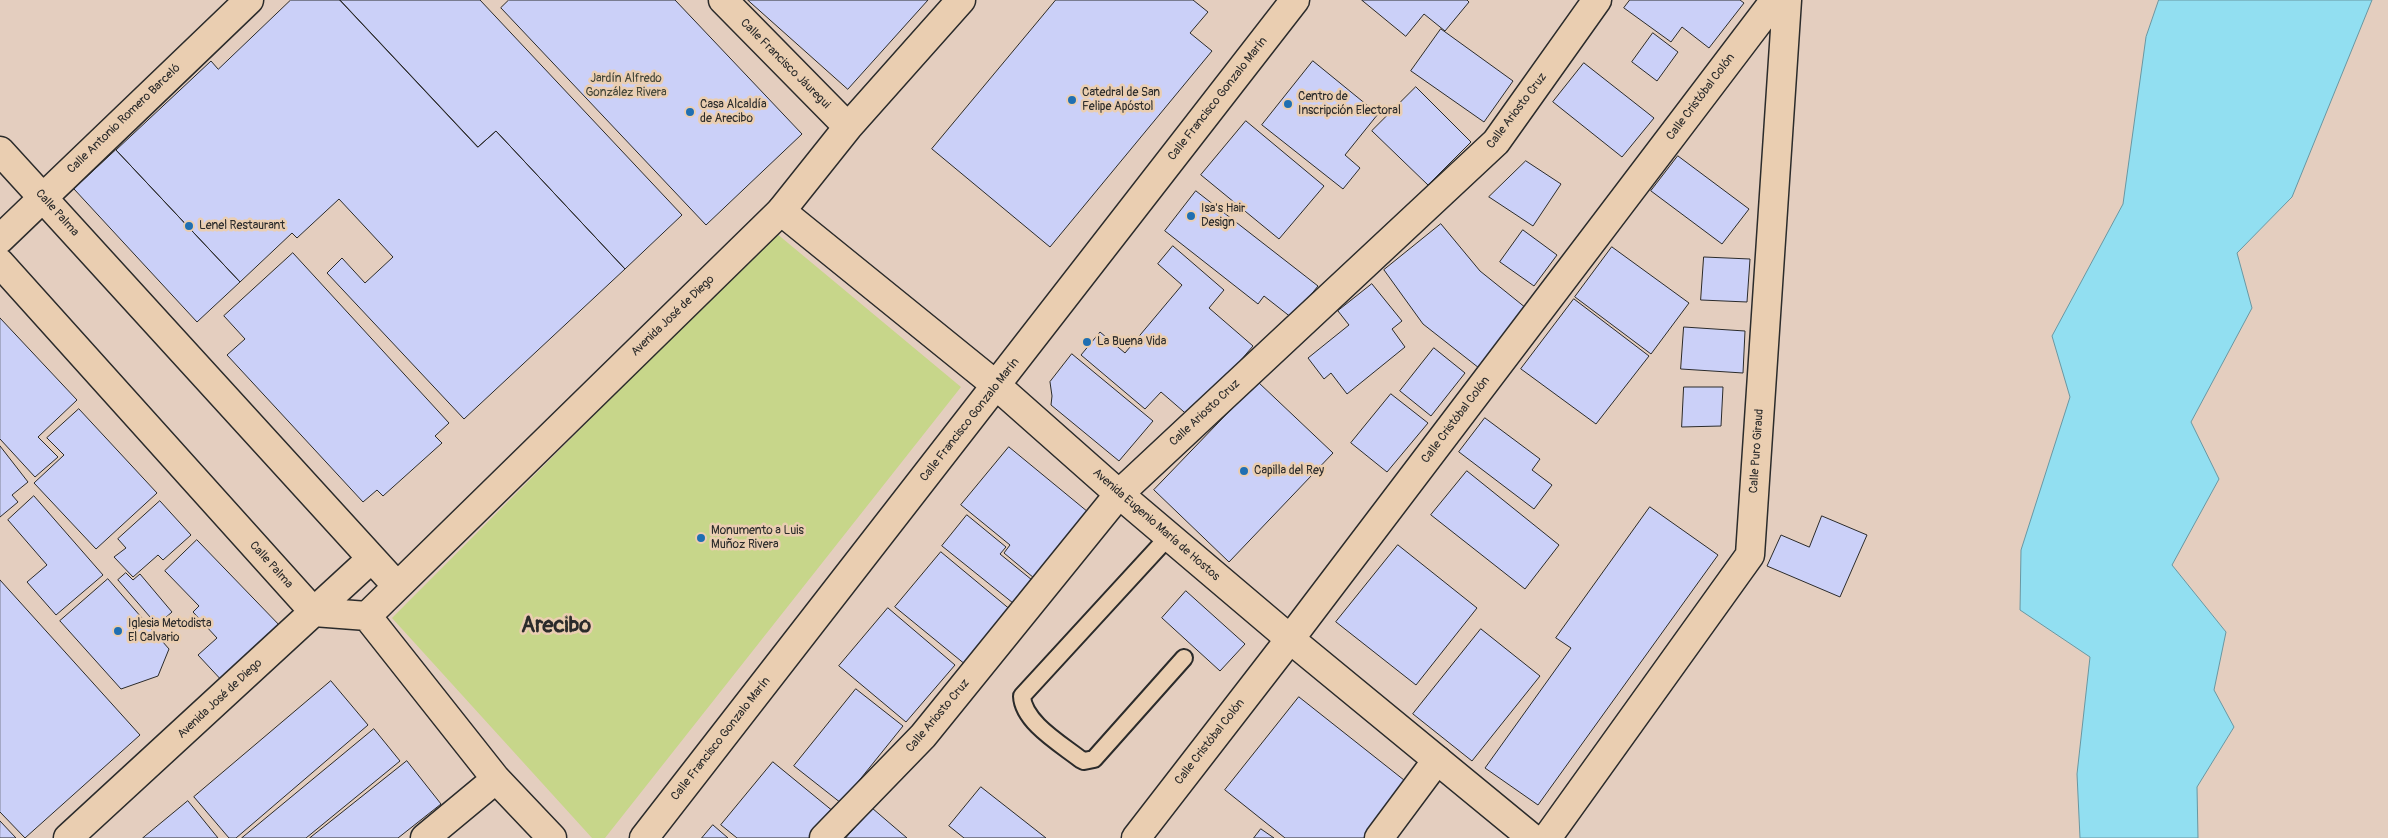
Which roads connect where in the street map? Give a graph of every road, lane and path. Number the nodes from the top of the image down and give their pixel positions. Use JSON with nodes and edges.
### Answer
{"nodes":[{"id":1,"x":249,"y":0,"type":"edge"},
{"id":2,"x":723,"y":0,"type":"edge"},
{"id":3,"x":961,"y":0,"type":"edge"},
{"id":4,"x":1295,"y":0,"type":"edge"},
{"id":5,"x":1597,"y":0,"type":"edge"},
{"id":6,"x":1775,"y":0,"type":"edge"},
{"id":7,"x":1787,"y":0,"type":"edge"},
{"id":8,"x":848,"y":127,"type":"junction"},
{"id":9,"x":0,"y":151,"type":"edge"},
{"id":10,"x":42,"y":197,"type":"junction"},
{"id":11,"x":781,"y":211,"type":"junction"},
{"id":12,"x":0,"y":239,"type":"edge"},
{"id":13,"x":0,"y":264,"type":"edge"},
{"id":14,"x":997,"y":386,"type":"junction"},
{"id":15,"x":1119,"y":494,"type":"junction"},
{"id":16,"x":1169,"y":536,"type":"junction"},
{"id":17,"x":371,"y":559,"type":"junction"},
{"id":18,"x":397,"y":586,"type":"junction"},
{"id":19,"x":314,"y":612,"type":"junction"},
{"id":20,"x":367,"y":616,"type":"junction"},
{"id":21,"x":1290,"y":639,"type":"junction"},
{"id":22,"x":1184,"y":658,"type":"dead end"},
{"id":23,"x":1437,"y":760,"type":"junction"},
{"id":24,"x":496,"y":779,"type":"junction"},
{"id":25,"x":68,"y":838,"type":"edge"},
{"id":26,"x":425,"y":838,"type":"edge"},
{"id":27,"x":552,"y":838,"type":"edge"},
{"id":28,"x":644,"y":838,"type":"edge"},
{"id":29,"x":824,"y":838,"type":"edge"},
{"id":30,"x":1136,"y":838,"type":"edge"},
{"id":31,"x":1379,"y":838,"type":"edge"},
{"id":32,"x":1532,"y":838,"type":"edge"},
{"id":33,"x":1547,"y":838,"type":"edge"}],
"edges":[{"from":1,"to":10,"type":"street","name":"Calle Antonio Romero Barceló"},
{"from":2,"to":8,"type":"street","name":"Calle Francisco Jáuregui"},
{"from":3,"to":8,"type":"street","name":"Avenida José de Diego"},
{"from":4,"to":14,"type":"street","name":"Calle Francisco Gonzalo Marín"},
{"from":5,"to":15,"type":"street","name":"Calle Ariosto Cruz"},
{"from":6,"to":21,"type":"street","name":"Calle Cristóbal Colón"},
{"from":7,"to":33,"type":"street","name":"Calle Puro Giraud"},
{"from":8,"to":11,"type":"street","name":"Avenida José de Diego"},
{"from":9,"to":10,"type":"street","name":"Calle Palma"},
{"from":10,"to":12,"type":"street","name":"Calle Antonio Romero Barceló"},
{"from":10,"to":17,"type":"street","name":"Calle Palma"},
{"from":11,"to":14,"type":"street","name":"Avenida Eugenio María de Hostos"},
{"from":11,"to":18,"type":"street","name":"Avenida José de Diego"},
{"from":13,"to":19,"type":"street","name":"Calle Palma"},
{"from":14,"to":15,"type":"street","name":"Avenida Eugenio María de Hostos"},
{"from":14,"to":28,"type":"street","name":"Calle Francisco Gonzalo Marín"},
{"from":15,"to":16,"type":"street","name":"Avenida Eugenio María de Hostos"},
{"from":15,"to":29,"type":"street","name":"Calle Ariosto Cruz"},
{"from":16,"to":21,"type":"street","name":"Avenida Eugenio María de Hostos"},
{"from":16,"to":22,"type":"lane"},
{"from":17,"to":18,"type":"street","name":"Calle Palma"},
{"from":17,"to":19,"type":"street","name":"Avenida José de Diego"},
{"from":18,"to":20,"type":"street","name":"Avenida José de Diego"},
{"from":19,"to":20,"type":"street"},
{"from":19,"to":25,"type":"street","name":"Avenida José de Diego"},
{"from":20,"to":24,"type":"street"},
{"from":21,"to":23,"type":"street","name":"Avenida Eugenio María de Hostos"},
{"from":21,"to":30,"type":"street","name":"Calle Cristóbal Colón"},
{"from":23,"to":31,"type":"street"},
{"from":23,"to":32,"type":"street","name":"Avenida Eugenio María de Hostos"},
{"from":24,"to":26,"type":"street"},
{"from":24,"to":27,"type":"street"}]}
